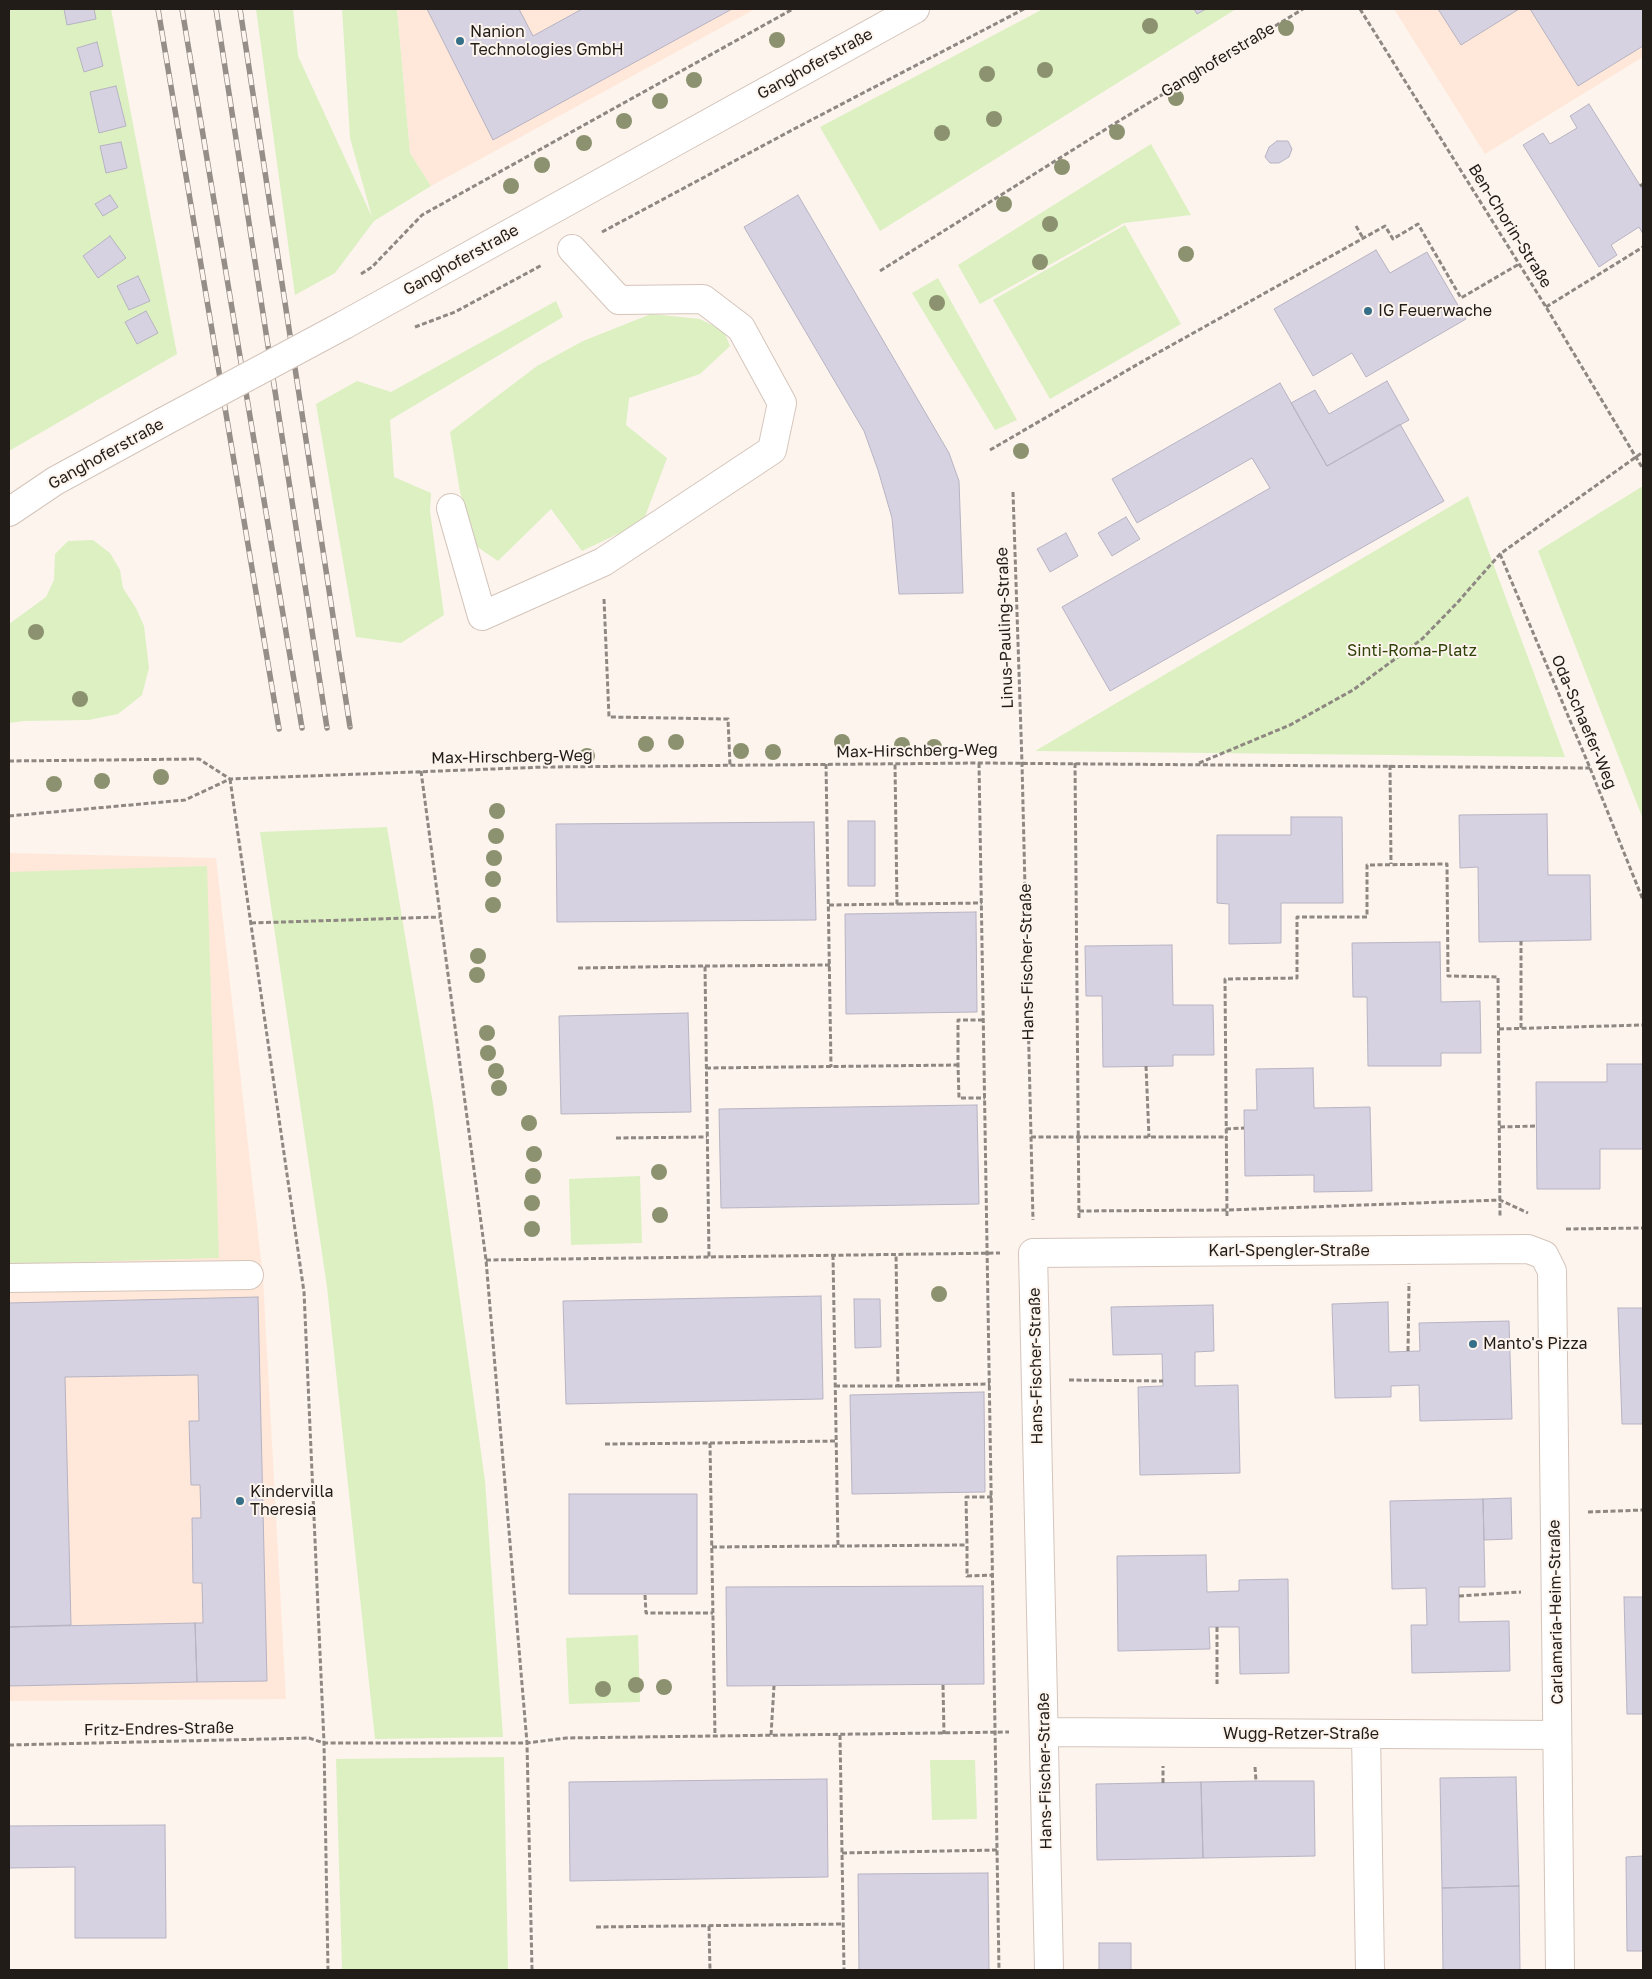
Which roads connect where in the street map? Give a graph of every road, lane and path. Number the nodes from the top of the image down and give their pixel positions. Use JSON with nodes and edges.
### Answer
{"nodes":[{"id":1,"x":793,"y":9,"type":"edge"},
{"id":2,"x":915,"y":9,"type":"edge"},
{"id":3,"x":1024,"y":9,"type":"edge"},
{"id":4,"x":1303,"y":9,"type":"edge"},
{"id":5,"x":1360,"y":9,"type":"edge"},
{"id":6,"x":794,"y":129,"type":"dead end"},
{"id":7,"x":1356,"y":226,"type":"dead end"},
{"id":8,"x":1363,"y":238,"type":"junction"},
{"id":9,"x":1643,"y":247,"type":"edge"},
{"id":10,"x":572,"y":249,"type":"dead end"},
{"id":11,"x":1519,"y":264,"type":"junction"},
{"id":12,"x":880,"y":271,"type":"dead end"},
{"id":13,"x":359,"y":275,"type":"dead end"},
{"id":14,"x":1546,"y":307,"type":"junction"},
{"id":15,"x":990,"y":450,"type":"dead end"},
{"id":16,"x":1643,"y":452,"type":"edge"},
{"id":17,"x":1636,"y":457,"type":"junction"},
{"id":18,"x":1643,"y":468,"type":"edge"},
{"id":19,"x":1013,"y":492,"type":"dead end"},
{"id":20,"x":451,"y":508,"type":"dead end"},
{"id":21,"x":9,"y":512,"type":"edge"},
{"id":22,"x":1500,"y":554,"type":"junction"},
{"id":23,"x":603,"y":562,"type":"junction"},
{"id":24,"x":9,"y":761,"type":"edge"},
{"id":25,"x":980,"y":762,"type":"junction"},
{"id":26,"x":1022,"y":763,"type":"junction"},
{"id":27,"x":1075,"y":763,"type":"junction"},
{"id":28,"x":1197,"y":763,"type":"junction"},
{"id":29,"x":826,"y":764,"type":"junction"},
{"id":30,"x":896,"y":764,"type":"junction"},
{"id":31,"x":730,"y":765,"type":"junction"},
{"id":32,"x":1390,"y":765,"type":"junction"},
{"id":33,"x":1590,"y":768,"type":"junction"},
{"id":34,"x":421,"y":772,"type":"junction"},
{"id":35,"x":230,"y":779,"type":"junction"},
{"id":36,"x":9,"y":816,"type":"edge"},
{"id":37,"x":1391,"y":864,"type":"junction"},
{"id":38,"x":1643,"y":900,"type":"edge"},
{"id":39,"x":982,"y":903,"type":"junction"},
{"id":40,"x":897,"y":904,"type":"junction"},
{"id":41,"x":829,"y":905,"type":"junction"},
{"id":42,"x":440,"y":917,"type":"junction"},
{"id":43,"x":250,"y":923,"type":"junction"},
{"id":44,"x":1521,"y":941,"type":"dead end"},
{"id":45,"x":830,"y":965,"type":"junction"},
{"id":46,"x":705,"y":966,"type":"junction"},
{"id":47,"x":578,"y":968,"type":"dead end"},
{"id":48,"x":983,"y":1020,"type":"junction"},
{"id":49,"x":1643,"y":1026,"type":"edge"},
{"id":50,"x":1521,"y":1028,"type":"junction"},
{"id":51,"x":1499,"y":1029,"type":"junction"},
{"id":52,"x":958,"y":1065,"type":"junction"},
{"id":53,"x":1146,"y":1066,"type":"dead end"},
{"id":54,"x":831,"y":1067,"type":"junction"},
{"id":55,"x":706,"y":1068,"type":"junction"},
{"id":56,"x":985,"y":1098,"type":"junction"},
{"id":57,"x":1536,"y":1126,"type":"dead end"},
{"id":58,"x":1500,"y":1127,"type":"junction"},
{"id":59,"x":1244,"y":1128,"type":"dead end"},
{"id":60,"x":1226,"y":1129,"type":"junction"},
{"id":61,"x":707,"y":1137,"type":"junction"},
{"id":62,"x":1031,"y":1137,"type":"junction"},
{"id":63,"x":1078,"y":1137,"type":"junction"},
{"id":64,"x":1149,"y":1137,"type":"junction"},
{"id":65,"x":1227,"y":1137,"type":"junction"},
{"id":66,"x":616,"y":1138,"type":"dead end"},
{"id":67,"x":1500,"y":1200,"type":"junction"},
{"id":68,"x":1227,"y":1210,"type":"junction"},
{"id":69,"x":1079,"y":1211,"type":"junction"},
{"id":70,"x":1535,"y":1216,"type":"dead end"},
{"id":71,"x":1643,"y":1228,"type":"edge"},
{"id":72,"x":1080,"y":1252,"type":"junction"},
{"id":73,"x":1228,"y":1252,"type":"junction"},
{"id":74,"x":987,"y":1253,"type":"junction"},
{"id":75,"x":1033,"y":1253,"type":"junction"},
{"id":76,"x":896,"y":1254,"type":"junction"},
{"id":77,"x":833,"y":1255,"type":"junction"},
{"id":78,"x":1544,"y":1255,"type":"junction"},
{"id":79,"x":709,"y":1257,"type":"junction"},
{"id":80,"x":486,"y":1260,"type":"junction"},
{"id":81,"x":249,"y":1275,"type":"dead end"},
{"id":82,"x":9,"y":1278,"type":"edge"},
{"id":83,"x":1409,"y":1302,"type":"dead end"},
{"id":84,"x":1408,"y":1351,"type":"dead end"},
{"id":85,"x":1036,"y":1379,"type":"junction"},
{"id":86,"x":1163,"y":1381,"type":"dead end"},
{"id":87,"x":990,"y":1384,"type":"junction"},
{"id":88,"x":835,"y":1386,"type":"junction"},
{"id":89,"x":898,"y":1386,"type":"junction"},
{"id":90,"x":836,"y":1441,"type":"junction"},
{"id":91,"x":710,"y":1443,"type":"junction"},
{"id":92,"x":605,"y":1444,"type":"dead end"},
{"id":93,"x":992,"y":1497,"type":"junction"},
{"id":94,"x":1643,"y":1510,"type":"edge"},
{"id":95,"x":1623,"y":1511,"type":"dead end"},
{"id":96,"x":966,"y":1545,"type":"junction"},
{"id":97,"x":838,"y":1546,"type":"junction"},
{"id":98,"x":712,"y":1547,"type":"junction"},
{"id":99,"x":992,"y":1575,"type":"junction"},
{"id":100,"x":1556,"y":1590,"type":"junction"},
{"id":101,"x":645,"y":1595,"type":"dead end"},
{"id":102,"x":1459,"y":1596,"type":"dead end"},
{"id":103,"x":713,"y":1613,"type":"junction"},
{"id":104,"x":1217,"y":1627,"type":"dead end"},
{"id":105,"x":1217,"y":1684,"type":"dead end"},
{"id":106,"x":943,"y":1685,"type":"dead end"},
{"id":107,"x":774,"y":1686,"type":"dead end"},
{"id":108,"x":996,"y":1732,"type":"junction"},
{"id":109,"x":1044,"y":1732,"type":"junction"},
{"id":110,"x":944,"y":1734,"type":"junction"},
{"id":111,"x":1366,"y":1734,"type":"junction"},
{"id":112,"x":772,"y":1735,"type":"junction"},
{"id":113,"x":840,"y":1735,"type":"junction"},
{"id":114,"x":1557,"y":1735,"type":"junction"},
{"id":115,"x":715,"y":1736,"type":"junction"},
{"id":116,"x":324,"y":1743,"type":"junction"},
{"id":117,"x":528,"y":1743,"type":"junction"},
{"id":118,"x":9,"y":1745,"type":"edge"},
{"id":119,"x":997,"y":1850,"type":"junction"},
{"id":120,"x":842,"y":1853,"type":"junction"},
{"id":121,"x":844,"y":1924,"type":"junction"},
{"id":122,"x":709,"y":1926,"type":"junction"},
{"id":123,"x":596,"y":1927,"type":"dead end"},
{"id":124,"x":328,"y":1970,"type":"edge"},
{"id":125,"x":532,"y":1970,"type":"edge"},
{"id":126,"x":710,"y":1970,"type":"edge"},
{"id":127,"x":844,"y":1970,"type":"edge"},
{"id":128,"x":999,"y":1970,"type":"edge"},
{"id":129,"x":1049,"y":1970,"type":"edge"},
{"id":130,"x":1370,"y":1970,"type":"edge"},
{"id":131,"x":1560,"y":1970,"type":"edge"}],
"edges":[{"from":1,"to":13,"type":"path"},
{"from":2,"to":21,"type":"street","name":"Ganghoferstraße","bridge":true},
{"from":3,"to":6,"type":"path"},
{"from":4,"to":12,"type":"path","name":"Ganghoferstraße"},
{"from":5,"to":11,"type":"path","name":"Ben-Chorin-Straße"},
{"from":7,"to":8,"type":"path"},
{"from":8,"to":11,"type":"path"},
{"from":8,"to":15,"type":"path"},
{"from":9,"to":14,"type":"path"},
{"from":10,"to":23,"type":"street"},
{"from":11,"to":14,"type":"path","name":"Ben-Chorin-Straße"},
{"from":14,"to":17,"type":"path","name":"Ben-Chorin-Straße"},
{"from":16,"to":17,"type":"path"},
{"from":17,"to":18,"type":"path","name":"Ben-Chorin-Straße"},
{"from":17,"to":22,"type":"path"},
{"from":19,"to":26,"type":"path","name":"Linus-Pauling-Straße"},
{"from":20,"to":23,"type":"street"},
{"from":22,"to":28,"type":"path"},
{"from":22,"to":33,"type":"path","name":"Oda-Schaefer-Weg"},
{"from":23,"to":31,"type":"path"},
{"from":24,"to":35,"type":"path"},
{"from":25,"to":26,"type":"path","name":"Max-Hirschberg-Weg"},
{"from":25,"to":30,"type":"path","name":"Max-Hirschberg-Weg"},
{"from":25,"to":39,"type":"path"},
{"from":26,"to":27,"type":"path"},
{"from":26,"to":62,"type":"path","name":"Hans-Fischer-Straße"},
{"from":27,"to":28,"type":"path"},
{"from":27,"to":63,"type":"path"},
{"from":28,"to":32,"type":"path"},
{"from":29,"to":30,"type":"path","name":"Max-Hirschberg-Weg"},
{"from":29,"to":31,"type":"path","name":"Max-Hirschberg-Weg"},
{"from":29,"to":41,"type":"path"},
{"from":30,"to":40,"type":"path"},
{"from":31,"to":34,"type":"path","name":"Max-Hirschberg-Weg"},
{"from":32,"to":33,"type":"path"},
{"from":32,"to":37,"type":"path"},
{"from":33,"to":38,"type":"path","name":"Oda-Schaefer-Weg"},
{"from":34,"to":35,"type":"path","name":"Max-Hirschberg-Weg"},
{"from":34,"to":42,"type":"path"},
{"from":35,"to":36,"type":"path"},
{"from":35,"to":43,"type":"path"},
{"from":37,"to":51,"type":"path"},
{"from":37,"to":60,"type":"path"},
{"from":39,"to":40,"type":"path"},
{"from":39,"to":48,"type":"path"},
{"from":40,"to":41,"type":"path"},
{"from":41,"to":45,"type":"path"},
{"from":42,"to":43,"type":"path"},
{"from":42,"to":80,"type":"path"},
{"from":43,"to":116,"type":"path"},
{"from":44,"to":50,"type":"path"},
{"from":45,"to":46,"type":"path"},
{"from":45,"to":54,"type":"path"},
{"from":46,"to":47,"type":"path"},
{"from":46,"to":55,"type":"path"},
{"from":48,"to":52,"type":"path"},
{"from":48,"to":56,"type":"path"},
{"from":49,"to":50,"type":"path"},
{"from":50,"to":51,"type":"path"},
{"from":51,"to":58,"type":"path"},
{"from":52,"to":54,"type":"path"},
{"from":52,"to":56,"type":"path"},
{"from":53,"to":64,"type":"path"},
{"from":54,"to":55,"type":"path"},
{"from":55,"to":61,"type":"path"},
{"from":56,"to":74,"type":"path"},
{"from":57,"to":58,"type":"path"},
{"from":58,"to":67,"type":"path"},
{"from":59,"to":60,"type":"path"},
{"from":60,"to":65,"type":"path"},
{"from":61,"to":66,"type":"path"},
{"from":61,"to":79,"type":"path"},
{"from":62,"to":63,"type":"path"},
{"from":62,"to":75,"type":"path","name":"Hans-Fischer-Straße"},
{"from":63,"to":64,"type":"path"},
{"from":63,"to":69,"type":"path"},
{"from":64,"to":65,"type":"path"},
{"from":65,"to":68,"type":"path"},
{"from":67,"to":68,"type":"path"},
{"from":67,"to":70,"type":"path"},
{"from":68,"to":69,"type":"path"},
{"from":68,"to":73,"type":"path"},
{"from":69,"to":72,"type":"path"},
{"from":71,"to":78,"type":"path"},
{"from":72,"to":73,"type":"street","name":"Karl-Spengler-Straße"},
{"from":72,"to":75,"type":"street","name":"Karl-Spengler-Straße"},
{"from":73,"to":78,"type":"street","name":"Karl-Spengler-Straße"},
{"from":74,"to":75,"type":"path"},
{"from":74,"to":76,"type":"path"},
{"from":74,"to":87,"type":"path"},
{"from":75,"to":85,"type":"street","name":"Hans-Fischer-Straße"},
{"from":76,"to":77,"type":"path"},
{"from":76,"to":89,"type":"path"},
{"from":77,"to":79,"type":"path"},
{"from":77,"to":88,"type":"path"},
{"from":78,"to":100,"type":"street","name":"Carlamaria-Heim-Straße"},
{"from":79,"to":80,"type":"path"},
{"from":80,"to":117,"type":"path"},
{"from":81,"to":82,"type":"street"},
{"from":83,"to":84,"type":"path"},
{"from":85,"to":86,"type":"path"},
{"from":85,"to":109,"type":"street","name":"Hans-Fischer-Straße"},
{"from":87,"to":89,"type":"path"},
{"from":87,"to":93,"type":"path"},
{"from":88,"to":89,"type":"path"},
{"from":88,"to":90,"type":"path"},
{"from":90,"to":91,"type":"path"},
{"from":90,"to":97,"type":"path"},
{"from":91,"to":92,"type":"path"},
{"from":91,"to":98,"type":"path"},
{"from":93,"to":96,"type":"path"},
{"from":93,"to":99,"type":"path"},
{"from":94,"to":95,"type":"path"},
{"from":96,"to":97,"type":"path"},
{"from":96,"to":99,"type":"path"},
{"from":97,"to":98,"type":"path"},
{"from":98,"to":103,"type":"path"},
{"from":99,"to":108,"type":"path"},
{"from":100,"to":102,"type":"path"},
{"from":100,"to":114,"type":"street","name":"Carlamaria-Heim-Straße"},
{"from":101,"to":103,"type":"path"},
{"from":103,"to":115,"type":"path"},
{"from":104,"to":105,"type":"path"},
{"from":106,"to":110,"type":"path"},
{"from":107,"to":112,"type":"path"},
{"from":108,"to":109,"type":"path","name":"Fritz-Endres-Straße"},
{"from":108,"to":110,"type":"path","name":"Fritz-Endres-Straße"},
{"from":108,"to":119,"type":"path"},
{"from":109,"to":111,"type":"street","name":"Wugg-Retzer-Straße"},
{"from":109,"to":129,"type":"street","name":"Hans-Fischer-Straße"},
{"from":110,"to":113,"type":"path","name":"Fritz-Endres-Straße"},
{"from":111,"to":114,"type":"street","name":"Wugg-Retzer-Straße"},
{"from":111,"to":130,"type":"street"},
{"from":112,"to":113,"type":"path","name":"Fritz-Endres-Straße"},
{"from":112,"to":115,"type":"path","name":"Fritz-Endres-Straße"},
{"from":113,"to":120,"type":"path"},
{"from":114,"to":131,"type":"street","name":"Carlamaria-Heim-Straße"},
{"from":115,"to":117,"type":"path","name":"Fritz-Endres-Straße"},
{"from":116,"to":117,"type":"path","name":"Fritz-Endres-Straße"},
{"from":116,"to":118,"type":"path","name":"Fritz-Endres-Straße"},
{"from":116,"to":124,"type":"path"},
{"from":117,"to":125,"type":"path"},
{"from":119,"to":120,"type":"path"},
{"from":119,"to":128,"type":"path"},
{"from":120,"to":121,"type":"path"},
{"from":121,"to":122,"type":"path"},
{"from":121,"to":127,"type":"path"},
{"from":122,"to":123,"type":"path"},
{"from":122,"to":126,"type":"path"}]}
